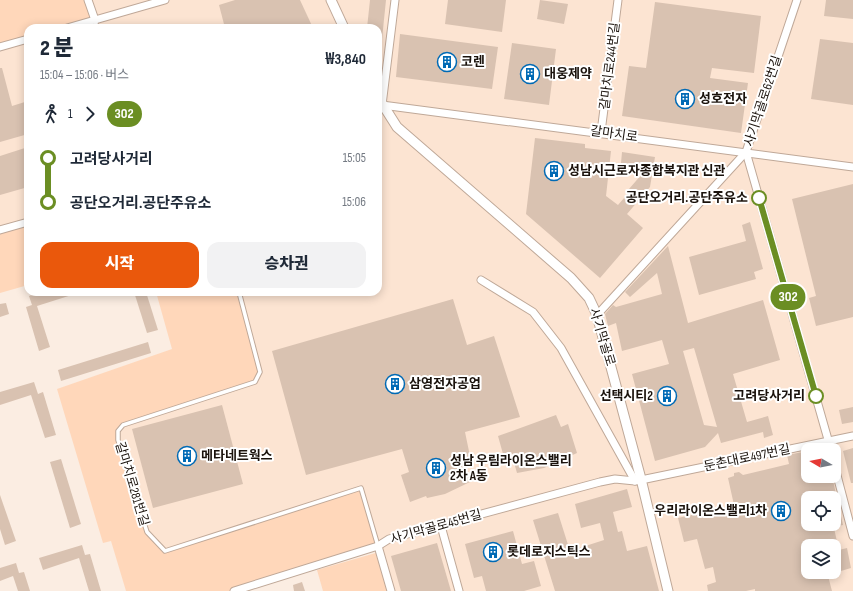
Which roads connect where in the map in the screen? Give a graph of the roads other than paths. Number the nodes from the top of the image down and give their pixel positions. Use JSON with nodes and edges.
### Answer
{"nodes":[{"id":1,"x":88,"y":0,"type":"edge"},
{"id":2,"x":166,"y":0,"type":"edge"},
{"id":3,"x":330,"y":0,"type":"edge"},
{"id":4,"x":395,"y":0,"type":"edge"},
{"id":5,"x":618,"y":0,"type":"edge"},
{"id":6,"x":797,"y":0,"type":"edge"},
{"id":7,"x":95,"y":20,"type":"junction"},
{"id":8,"x":81,"y":24,"type":"edge"},
{"id":9,"x":96,"y":24,"type":"edge"},
{"id":10,"x":342,"y":24,"type":"edge"},
{"id":11,"x":24,"y":40,"type":"edge"},
{"id":12,"x":0,"y":47,"type":"edge"},
{"id":13,"x":382,"y":84,"type":"edge"},
{"id":14,"x":382,"y":104,"type":"edge"},
{"id":15,"x":382,"y":108,"type":"edge"},
{"id":16,"x":601,"y":132,"type":"junction"},
{"id":17,"x":746,"y":152,"type":"junction"},
{"id":18,"x":853,"y":166,"type":"edge"},
{"id":19,"x":24,"y":223,"type":"edge"},
{"id":20,"x":0,"y":230,"type":"edge"},
{"id":21,"x":481,"y":280,"type":"dead end"},
{"id":22,"x":240,"y":296,"type":"edge"},
{"id":23,"x":596,"y":315,"type":"junction"},
{"id":24,"x":853,"y":436,"type":"edge"},
{"id":25,"x":829,"y":442,"type":"junction"},
{"id":26,"x":638,"y":481,"type":"junction"},
{"id":27,"x":839,"y":483,"type":"edge"},
{"id":28,"x":441,"y":526,"type":"junction"},
{"id":29,"x":853,"y":536,"type":"edge"},
{"id":30,"x":378,"y":546,"type":"junction"},
{"id":31,"x":234,"y":591,"type":"edge"},
{"id":32,"x":391,"y":591,"type":"edge"},
{"id":33,"x":460,"y":591,"type":"edge"},
{"id":34,"x":668,"y":591,"type":"edge"}],
"edges":[{"from":1,"to":7,"type":"street"},
{"from":2,"to":7,"type":"street"},
{"from":3,"to":10,"type":"street"},
{"from":4,"to":13,"type":"street"},
{"from":5,"to":16,"type":"street","name":"갈마치로244번길"},
{"from":6,"to":17,"type":"street","name":"사기막골로62번길"},
{"from":7,"to":8,"type":"street"},
{"from":7,"to":9,"type":"lane"},
{"from":11,"to":12,"type":"street"},
{"from":14,"to":16,"type":"street","name":"갈마치로"},
{"from":15,"to":23,"type":"street","name":"사기막골로"},
{"from":16,"to":17,"type":"street","name":"갈마치로"},
{"from":17,"to":18,"type":"street","name":"갈마치로"},
{"from":17,"to":23,"type":"street","name":"사기막골로62번길"},
{"from":17,"to":25,"type":"street"},
{"from":19,"to":20,"type":"street"},
{"from":21,"to":26,"type":"street"},
{"from":22,"to":30,"type":"lane","name":"갈마치로281번길"},
{"from":23,"to":26,"type":"street","name":"사기막골로"},
{"from":24,"to":25,"type":"street","name":"둔촌대로497번길"},
{"from":25,"to":26,"type":"street","name":"둔촌대로497번길"},
{"from":26,"to":28,"type":"street","name":"사기막골로45번길"},
{"from":26,"to":34,"type":"street","name":"사기막골로"},
{"from":27,"to":29,"type":"street"},
{"from":28,"to":30,"type":"street","name":"사기막골로45번길"},
{"from":28,"to":33,"type":"street"},
{"from":30,"to":31,"type":"street","name":"사기막골로45번길"},
{"from":30,"to":32,"type":"street"}]}
